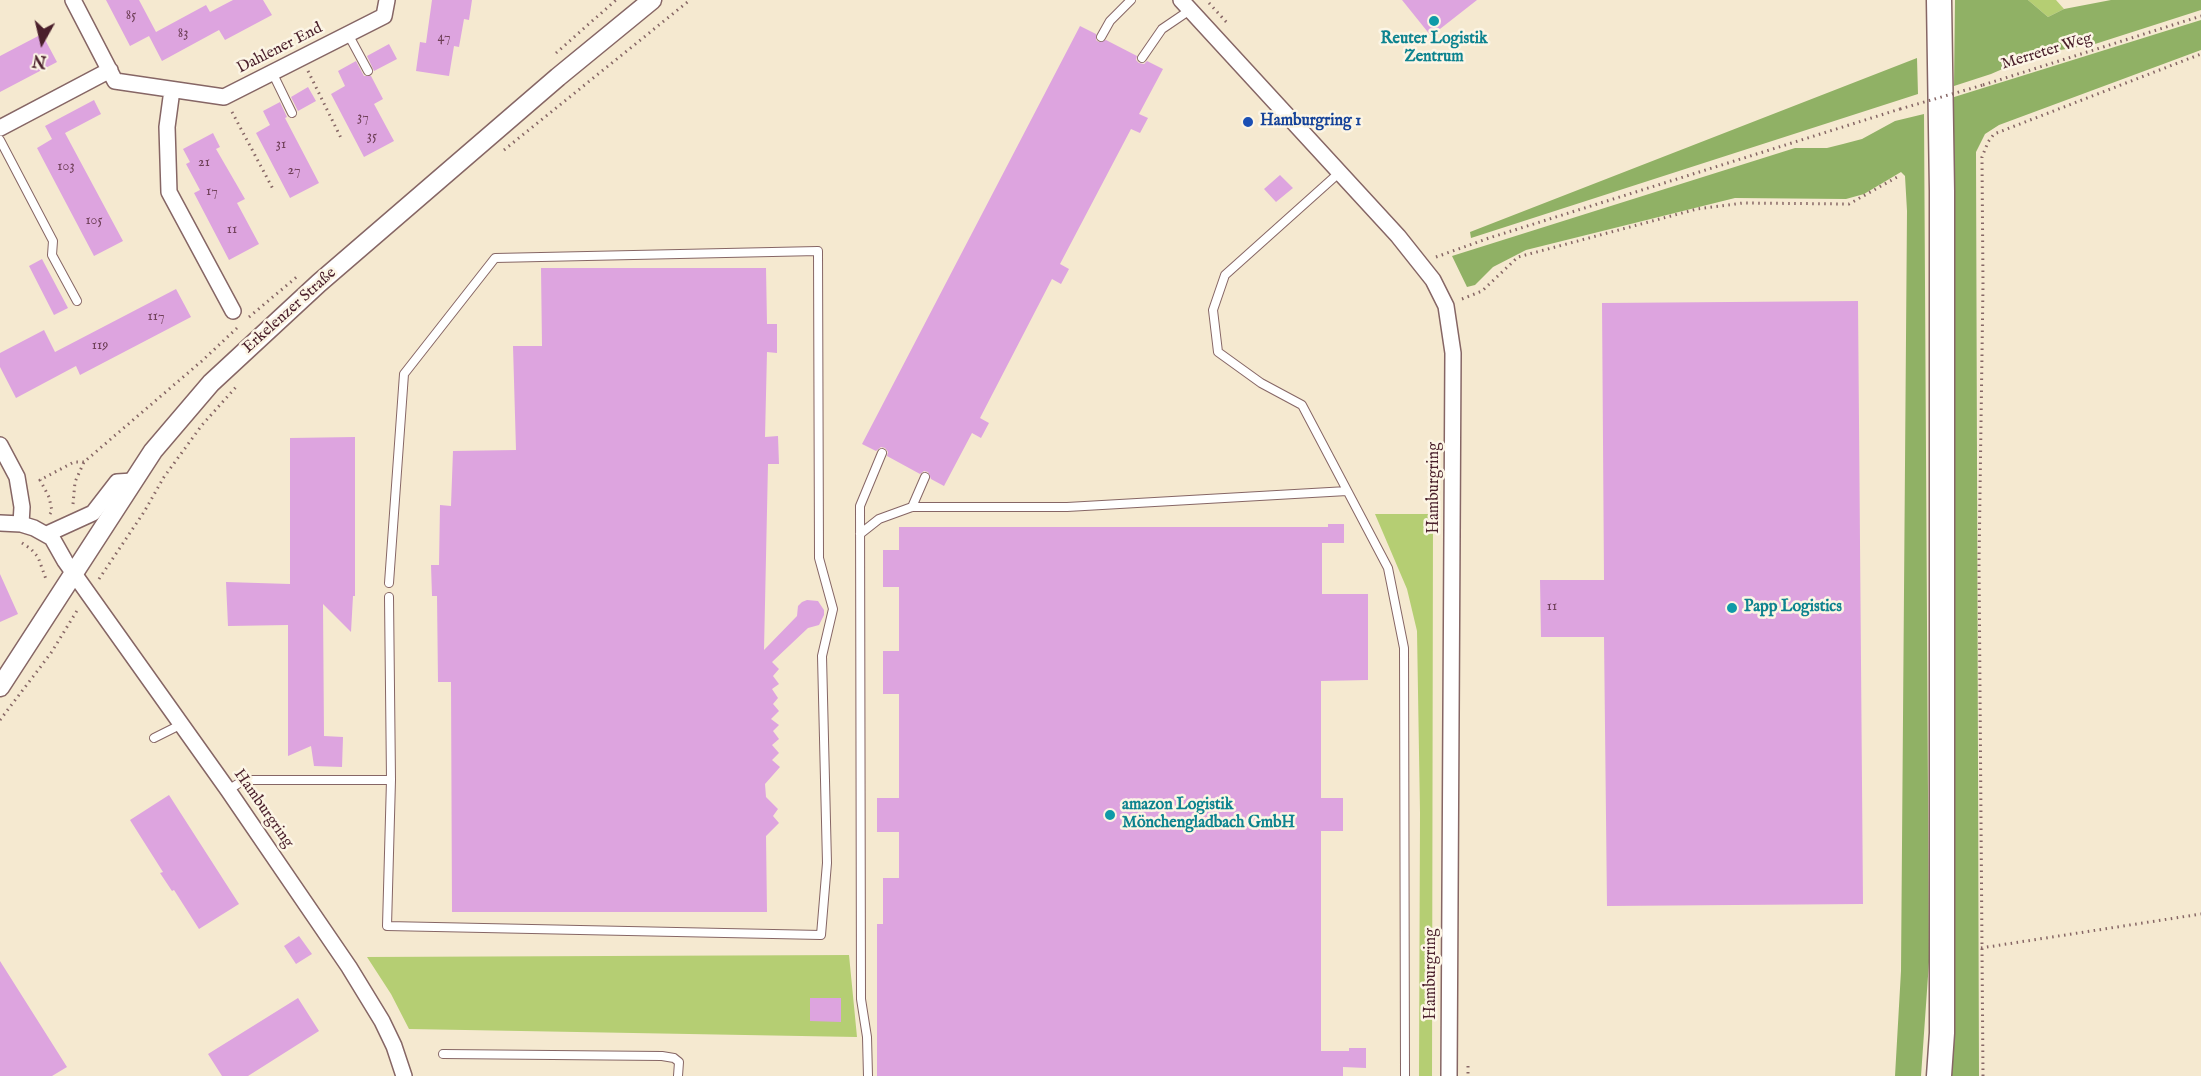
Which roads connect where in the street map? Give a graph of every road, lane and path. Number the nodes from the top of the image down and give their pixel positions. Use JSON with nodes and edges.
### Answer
{"nodes":[{"id":1,"x":73,"y":0,"type":"edge"},
{"id":2,"x":387,"y":0,"type":"edge"},
{"id":3,"x":652,"y":0,"type":"edge"},
{"id":4,"x":690,"y":0,"type":"edge"},
{"id":5,"x":1131,"y":0,"type":"edge"},
{"id":6,"x":1206,"y":0,"type":"edge"},
{"id":7,"x":1939,"y":0,"type":"edge"},
{"id":8,"x":1186,"y":5,"type":"edge"},
{"id":9,"x":2201,"y":16,"type":"edge"},
{"id":10,"x":1237,"y":33,"type":"dead end"},
{"id":11,"x":348,"y":34,"type":"junction"},
{"id":12,"x":1101,"y":37,"type":"dead end"},
{"id":13,"x":2201,"y":54,"type":"edge"},
{"id":14,"x":1142,"y":58,"type":"dead end"},
{"id":15,"x":302,"y":59,"type":"junction"},
{"id":16,"x":110,"y":70,"type":"junction"},
{"id":17,"x":368,"y":71,"type":"dead end"},
{"id":18,"x":273,"y":74,"type":"junction"},
{"id":19,"x":172,"y":90,"type":"junction"},
{"id":20,"x":224,"y":97,"type":"junction"},
{"id":21,"x":292,"y":113,"type":"dead end"},
{"id":22,"x":0,"y":128,"type":"edge"},
{"id":23,"x":341,"y":138,"type":"dead end"},
{"id":24,"x":0,"y":140,"type":"edge"},
{"id":25,"x":503,"y":151,"type":"dead end"},
{"id":26,"x":1340,"y":172,"type":"junction"},
{"id":27,"x":1899,"y":176,"type":"dead end"},
{"id":28,"x":273,"y":189,"type":"dead end"},
{"id":29,"x":1438,"y":256,"type":"junction"},
{"id":30,"x":1442,"y":263,"type":"dead end"},
{"id":31,"x":1422,"y":266,"type":"junction"},
{"id":32,"x":1458,"y":292,"type":"dead end"},
{"id":33,"x":1462,"y":299,"type":"junction"},
{"id":34,"x":77,"y":301,"type":"dead end"},
{"id":35,"x":1446,"y":306,"type":"junction"},
{"id":36,"x":1464,"y":307,"type":"dead end"},
{"id":37,"x":233,"y":311,"type":"dead end"},
{"id":38,"x":239,"y":384,"type":"dead end"},
{"id":39,"x":0,"y":445,"type":"edge"},
{"id":40,"x":882,"y":453,"type":"dead end"},
{"id":41,"x":84,"y":462,"type":"dead end"},
{"id":42,"x":926,"y":477,"type":"dead end"},
{"id":43,"x":133,"y":481,"type":"junction"},
{"id":44,"x":1347,"y":491,"type":"junction"},
{"id":45,"x":912,"y":507,"type":"junction"},
{"id":46,"x":0,"y":523,"type":"edge"},
{"id":47,"x":21,"y":524,"type":"junction"},
{"id":48,"x":44,"y":533,"type":"junction"},
{"id":49,"x":860,"y":534,"type":"junction"},
{"id":50,"x":20,"y":542,"type":"dead end"},
{"id":51,"x":31,"y":549,"type":"junction"},
{"id":52,"x":74,"y":574,"type":"junction"},
{"id":53,"x":389,"y":583,"type":"dead end"},
{"id":54,"x":48,"y":586,"type":"dead end"},
{"id":55,"x":88,"y":593,"type":"junction"},
{"id":56,"x":389,"y":597,"type":"dead end"},
{"id":57,"x":0,"y":687,"type":"edge"},
{"id":58,"x":0,"y":720,"type":"edge"},
{"id":59,"x":180,"y":725,"type":"junction"},
{"id":60,"x":154,"y":738,"type":"dead end"},
{"id":61,"x":392,"y":780,"type":"junction"},
{"id":62,"x":228,"y":790,"type":"junction"},
{"id":63,"x":2201,"y":914,"type":"edge"},
{"id":64,"x":1981,"y":948,"type":"junction"},
{"id":65,"x":443,"y":1054,"type":"dead end"},
{"id":66,"x":1468,"y":1064,"type":"dead end"},
{"id":67,"x":404,"y":1076,"type":"edge"},
{"id":68,"x":678,"y":1076,"type":"edge"},
{"id":69,"x":868,"y":1076,"type":"edge"},
{"id":70,"x":1405,"y":1076,"type":"edge"},
{"id":71,"x":1449,"y":1076,"type":"edge"},
{"id":72,"x":1468,"y":1076,"type":"edge"},
{"id":73,"x":1939,"y":1076,"type":"edge"},
{"id":74,"x":1983,"y":1076,"type":"edge"}],
"edges":[{"from":1,"to":16,"type":"street"},
{"from":2,"to":11,"type":"street","name":"Dahlener End"},
{"from":3,"to":43,"type":"street","name":"Erkelenzer Straße"},
{"from":4,"to":25,"type":"path"},
{"from":5,"to":12,"type":"lane"},
{"from":6,"to":10,"type":"path"},
{"from":7,"to":73,"type":"main road"},
{"from":8,"to":14,"type":"lane"},
{"from":8,"to":26,"type":"street","name":"Hamburgring"},
{"from":9,"to":29,"type":"path","name":"Merreter Weg","bridge":true},
{"from":11,"to":15,"type":"street","name":"Dahlener End"},
{"from":11,"to":17,"type":"lane"},
{"from":13,"to":64,"type":"path"},
{"from":15,"to":18,"type":"street","name":"Dahlener End"},
{"from":15,"to":23,"type":"path"},
{"from":16,"to":19,"type":"street"},
{"from":16,"to":22,"type":"street"},
{"from":18,"to":20,"type":"street","name":"Dahlener End"},
{"from":18,"to":21,"type":"lane"},
{"from":19,"to":20,"type":"street"},
{"from":19,"to":37,"type":"street"},
{"from":20,"to":28,"type":"path"},
{"from":24,"to":34,"type":"lane"},
{"from":26,"to":31,"type":"street","name":"Hamburgring"},
{"from":26,"to":44,"type":"lane"},
{"from":27,"to":33,"type":"path"},
{"from":29,"to":30,"type":"path"},
{"from":29,"to":31,"type":"path","name":"Merreter Weg"},
{"from":31,"to":35,"type":"street","name":"Hamburgring"},
{"from":32,"to":33,"type":"path"},
{"from":33,"to":35,"type":"path"},
{"from":33,"to":36,"type":"path"},
{"from":35,"to":71,"type":"street","name":"Hamburgring"},
{"from":38,"to":55,"type":"path"},
{"from":39,"to":47,"type":"street"},
{"from":40,"to":49,"type":"lane"},
{"from":41,"to":48,"type":"path"},
{"from":42,"to":45,"type":"lane"},
{"from":43,"to":48,"type":"street"},
{"from":43,"to":52,"type":"street","name":"Erkelenzer Straße"},
{"from":44,"to":45,"type":"lane"},
{"from":44,"to":70,"type":"lane"},
{"from":45,"to":49,"type":"lane"},
{"from":46,"to":47,"type":"street"},
{"from":47,"to":48,"type":"street"},
{"from":48,"to":51,"type":"path"},
{"from":48,"to":52,"type":"street","name":"Hamburgring"},
{"from":49,"to":69,"type":"lane"},
{"from":50,"to":51,"type":"path"},
{"from":51,"to":54,"type":"path"},
{"from":52,"to":55,"type":"street","name":"Hamburgring"},
{"from":52,"to":57,"type":"street","name":"Erkelenzer Straße"},
{"from":53,"to":61,"type":"lane"},
{"from":55,"to":58,"type":"path"},
{"from":55,"to":59,"type":"street","name":"Hamburgring"},
{"from":56,"to":61,"type":"lane"},
{"from":59,"to":60,"type":"lane"},
{"from":59,"to":62,"type":"street","name":"Hamburgring"},
{"from":61,"to":62,"type":"lane"},
{"from":62,"to":67,"type":"street","name":"Hamburgring"},
{"from":63,"to":64,"type":"path"},
{"from":64,"to":74,"type":"path"},
{"from":65,"to":68,"type":"lane"},
{"from":66,"to":72,"type":"path"}]}
